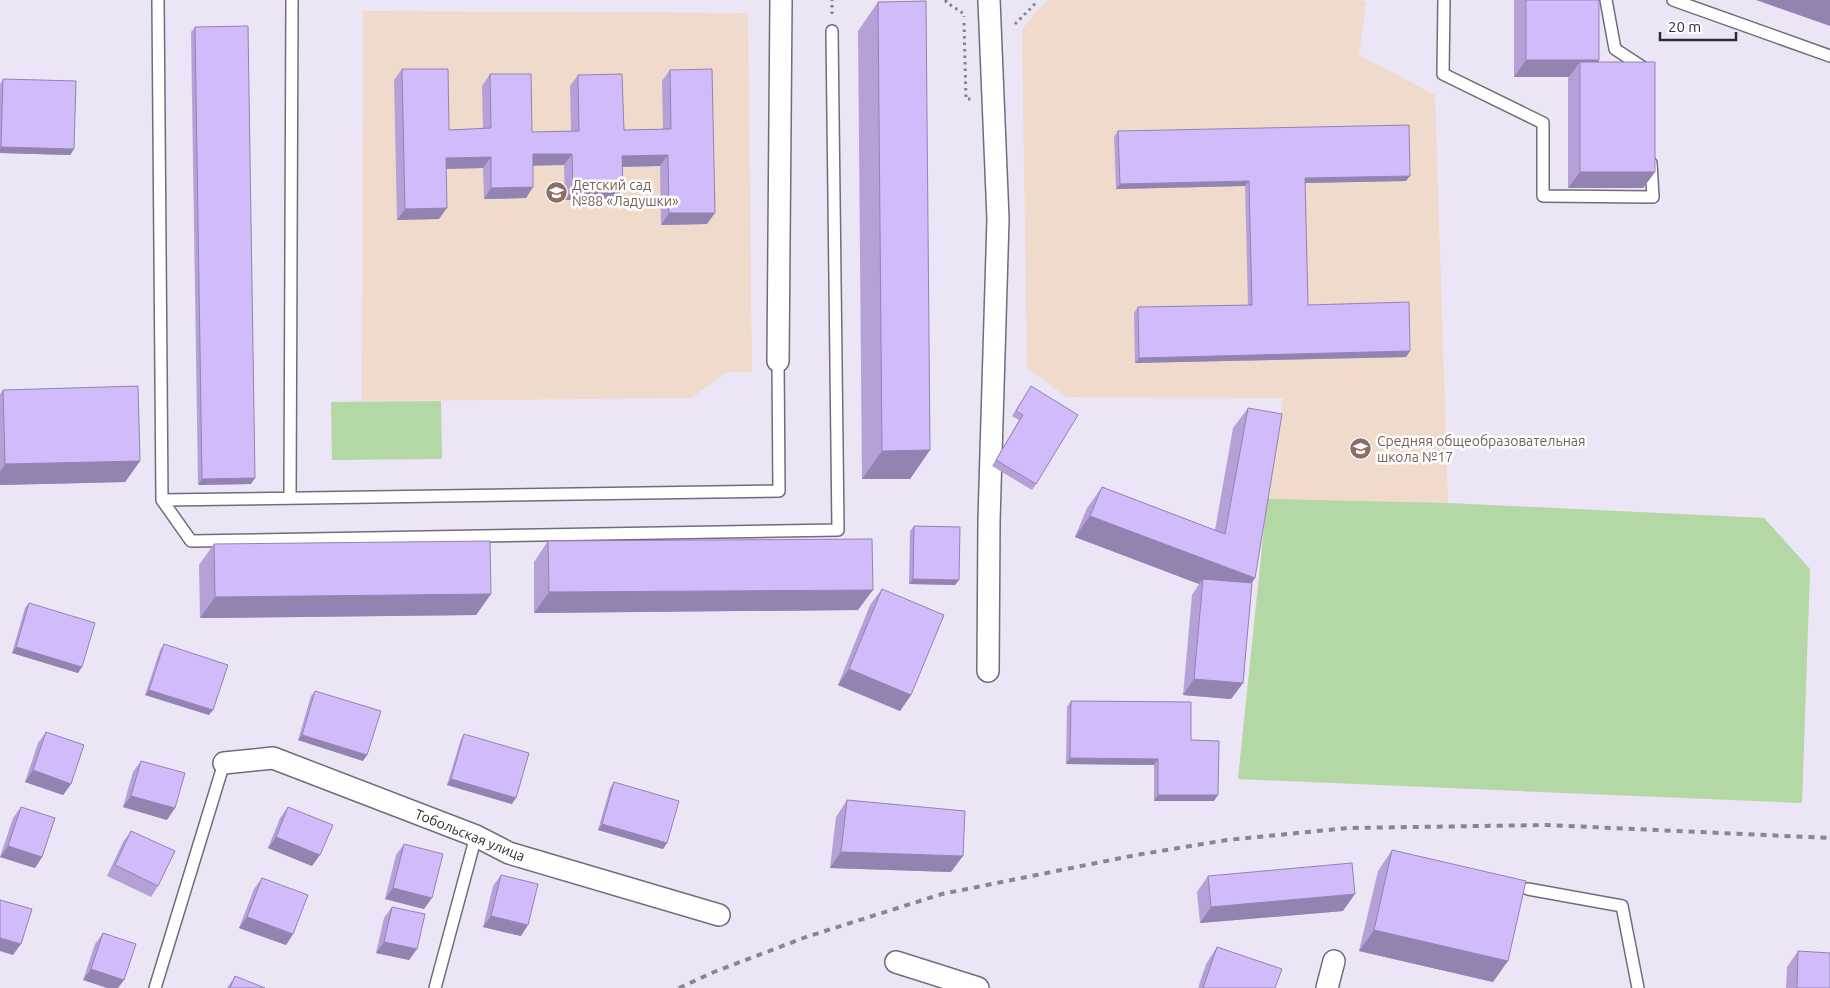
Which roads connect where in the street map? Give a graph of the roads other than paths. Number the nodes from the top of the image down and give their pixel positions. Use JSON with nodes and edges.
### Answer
{"nodes":[{"id":1,"x":158,"y":0,"type":"edge"},
{"id":2,"x":292,"y":0,"type":"edge"},
{"id":3,"x":780,"y":0,"type":"edge"},
{"id":4,"x":988,"y":0,"type":"edge"},
{"id":5,"x":1444,"y":0,"type":"edge"},
{"id":6,"x":1606,"y":0,"type":"edge"},
{"id":7,"x":1673,"y":0,"type":"edge"},
{"id":8,"x":832,"y":31,"type":"dead end"},
{"id":9,"x":1830,"y":56,"type":"edge"},
{"id":10,"x":1649,"y":81,"type":"edge"},
{"id":11,"x":1651,"y":148,"type":"edge"},
{"id":12,"x":778,"y":361,"type":"joint"},
{"id":13,"x":290,"y":498,"type":"junction"},
{"id":14,"x":162,"y":500,"type":"junction"},
{"id":15,"x":988,"y":671,"type":"dead end"},
{"id":16,"x":224,"y":763,"type":"joint"},
{"id":17,"x":476,"y":836,"type":"junction"},
{"id":18,"x":1528,"y":889,"type":"dead end"},
{"id":19,"x":718,"y":915,"type":"dead end"},
{"id":20,"x":1334,"y":961,"type":"dead end"},
{"id":21,"x":896,"y":962,"type":"dead end"},
{"id":22,"x":155,"y":988,"type":"edge"},
{"id":23,"x":435,"y":988,"type":"edge"},
{"id":24,"x":978,"y":988,"type":"edge"},
{"id":25,"x":1327,"y":988,"type":"edge"},
{"id":26,"x":1638,"y":988,"type":"edge"}],
"edges":[{"from":1,"to":14,"type":"lane"},
{"from":2,"to":13,"type":"lane"},
{"from":3,"to":12,"type":"street"},
{"from":4,"to":15,"type":"street"},
{"from":5,"to":11,"type":"lane"},
{"from":6,"to":10,"type":"lane"},
{"from":7,"to":9,"type":"lane"},
{"from":8,"to":14,"type":"lane"},
{"from":12,"to":13,"type":"lane"},
{"from":13,"to":14,"type":"lane"},
{"from":16,"to":17,"type":"street","name":"Тобольская улица"},
{"from":16,"to":22,"type":"lane"},
{"from":17,"to":19,"type":"street","name":"Тобольская улица"},
{"from":17,"to":23,"type":"lane"},
{"from":18,"to":26,"type":"lane"},
{"from":20,"to":25,"type":"street"},
{"from":21,"to":24,"type":"street"}]}
